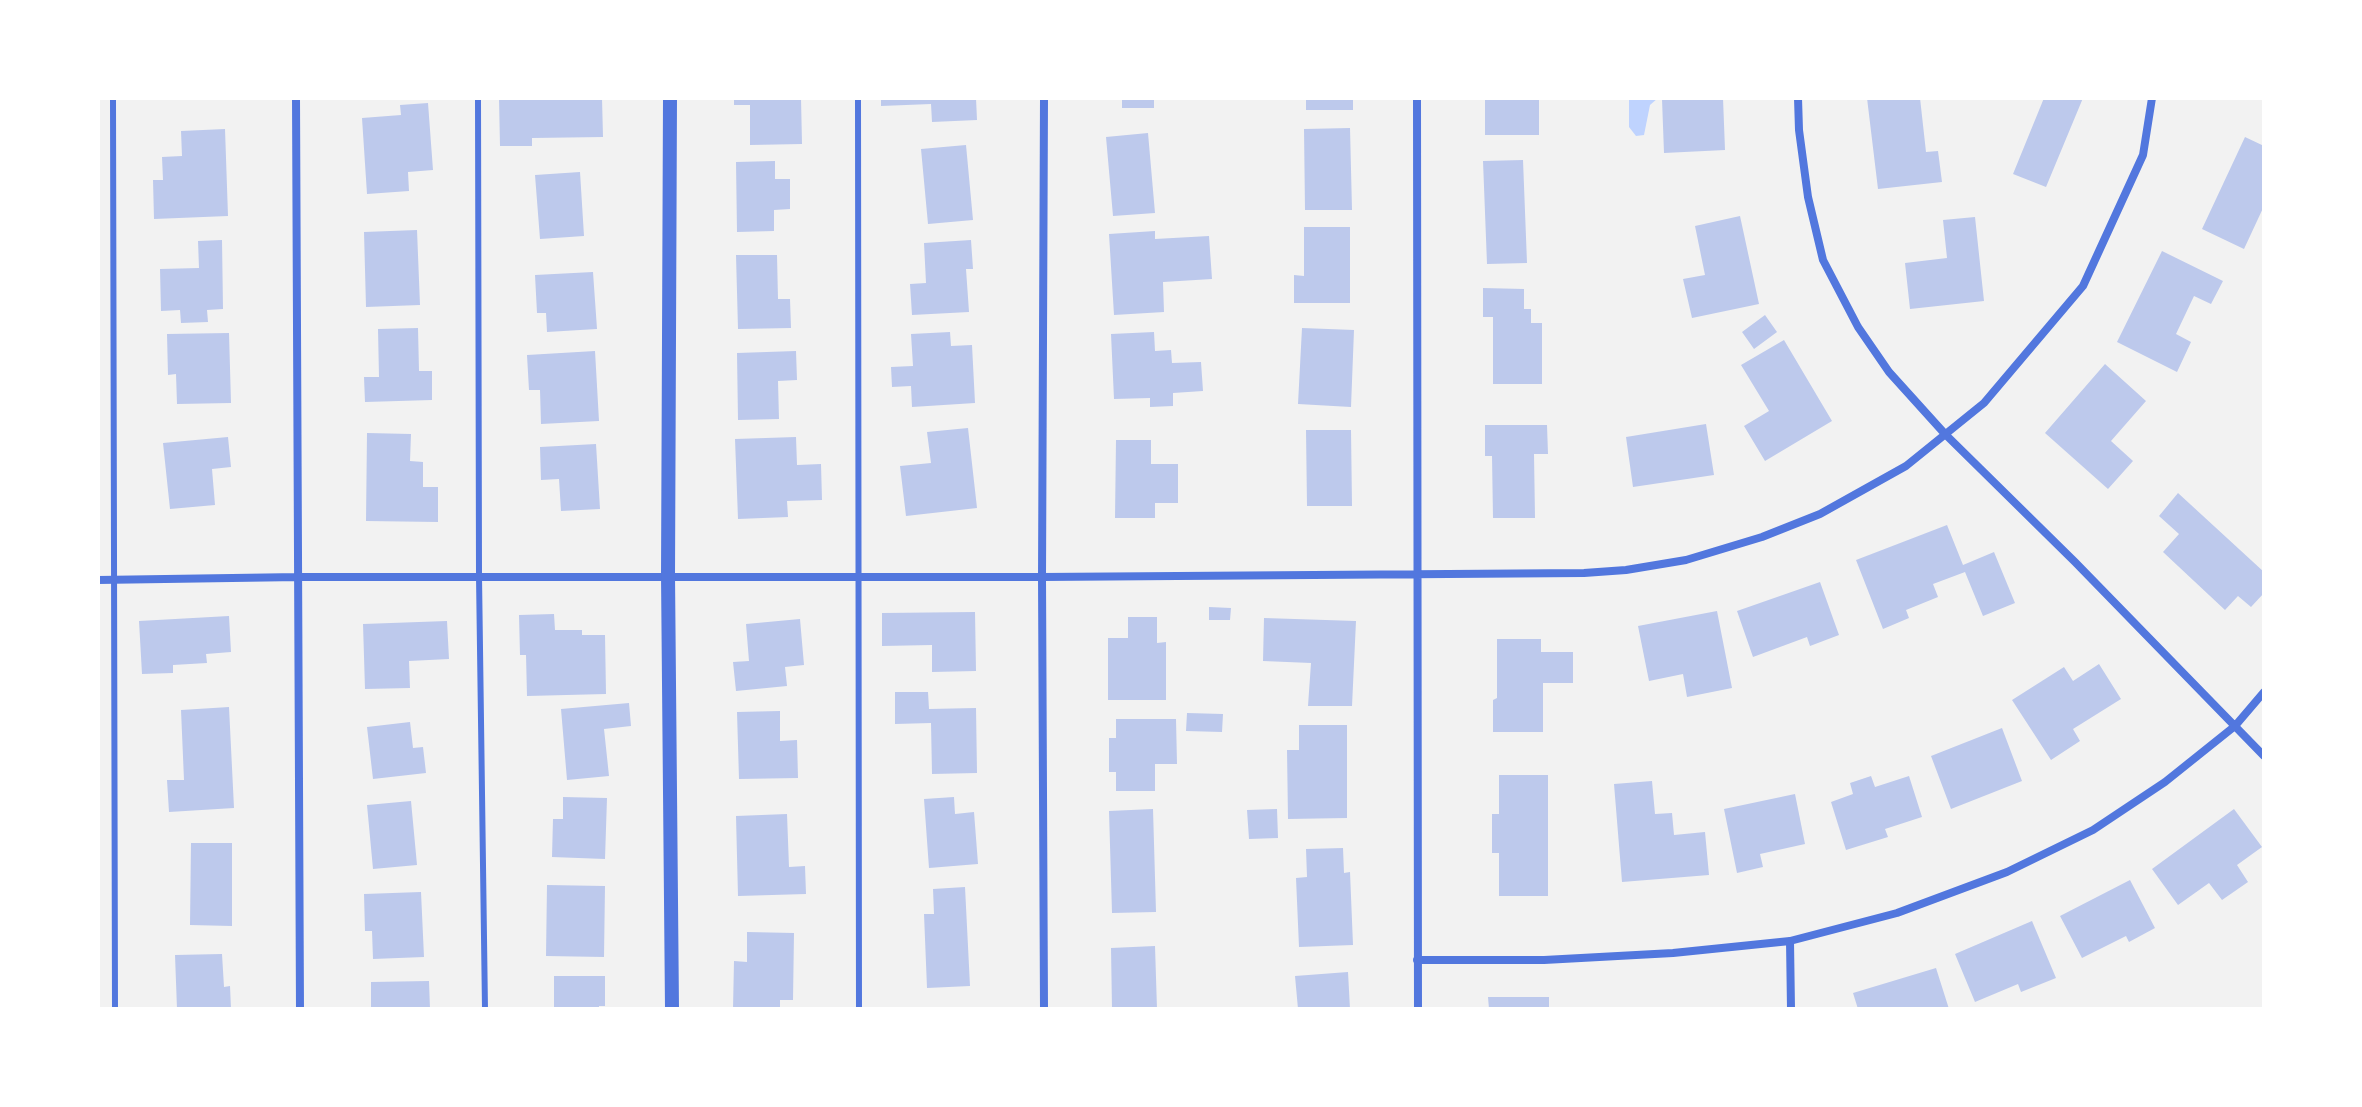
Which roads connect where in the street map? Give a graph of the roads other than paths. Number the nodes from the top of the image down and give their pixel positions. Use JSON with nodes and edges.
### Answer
{"nodes":[{"id":1,"x":113,"y":98,"type":"edge"},
{"id":2,"x":296,"y":98,"type":"edge"},
{"id":3,"x":478,"y":98,"type":"edge"},
{"id":4,"x":670,"y":98,"type":"edge"},
{"id":5,"x":858,"y":98,"type":"edge"},
{"id":6,"x":1044,"y":98,"type":"edge"},
{"id":7,"x":1417,"y":98,"type":"edge"},
{"id":8,"x":1798,"y":98,"type":"edge"},
{"id":9,"x":2152,"y":98,"type":"edge"},
{"id":10,"x":1945,"y":434,"type":"junction"},
{"id":11,"x":1415,"y":574,"type":"junction"},
{"id":12,"x":668,"y":575,"type":"junction"},
{"id":13,"x":479,"y":576,"type":"junction"},
{"id":14,"x":857,"y":576,"type":"junction"},
{"id":15,"x":299,"y":577,"type":"junction"},
{"id":16,"x":1042,"y":577,"type":"junction"},
{"id":17,"x":98,"y":580,"type":"edge"},
{"id":18,"x":115,"y":580,"type":"junction"},
{"id":19,"x":2264,"y":692,"type":"edge"},
{"id":20,"x":2235,"y":726,"type":"junction"},
{"id":21,"x":2264,"y":756,"type":"edge"},
{"id":22,"x":1790,"y":941,"type":"junction"},
{"id":23,"x":1417,"y":960,"type":"junction"},
{"id":24,"x":115,"y":1009,"type":"edge"},
{"id":25,"x":300,"y":1009,"type":"edge"},
{"id":26,"x":485,"y":1009,"type":"edge"},
{"id":27,"x":672,"y":1009,"type":"edge"},
{"id":28,"x":859,"y":1009,"type":"edge"},
{"id":29,"x":1044,"y":1009,"type":"edge"},
{"id":30,"x":1418,"y":1009,"type":"edge"},
{"id":31,"x":1791,"y":1009,"type":"edge"}],
"edges":[{"from":1,"to":18,"type":"lane"},
{"from":2,"to":15,"type":"street"},
{"from":3,"to":13,"type":"lane"},
{"from":4,"to":12,"type":"street"},
{"from":5,"to":14,"type":"lane"},
{"from":6,"to":16,"type":"street"},
{"from":7,"to":11,"type":"street"},
{"from":8,"to":10,"type":"street"},
{"from":9,"to":10,"type":"street"},
{"from":10,"to":11,"type":"street"},
{"from":10,"to":20,"type":"street"},
{"from":11,"to":16,"type":"street"},
{"from":11,"to":23,"type":"street"},
{"from":12,"to":13,"type":"street"},
{"from":12,"to":14,"type":"street"},
{"from":12,"to":27,"type":"street"},
{"from":13,"to":15,"type":"street"},
{"from":13,"to":26,"type":"lane"},
{"from":14,"to":16,"type":"street"},
{"from":14,"to":28,"type":"lane"},
{"from":15,"to":18,"type":"street"},
{"from":15,"to":25,"type":"street"},
{"from":16,"to":29,"type":"street"},
{"from":17,"to":18,"type":"street"},
{"from":18,"to":24,"type":"lane"},
{"from":19,"to":20,"type":"street"},
{"from":20,"to":21,"type":"street"},
{"from":20,"to":22,"type":"street"},
{"from":22,"to":23,"type":"street"},
{"from":22,"to":31,"type":"street"},
{"from":23,"to":30,"type":"street"}]}
